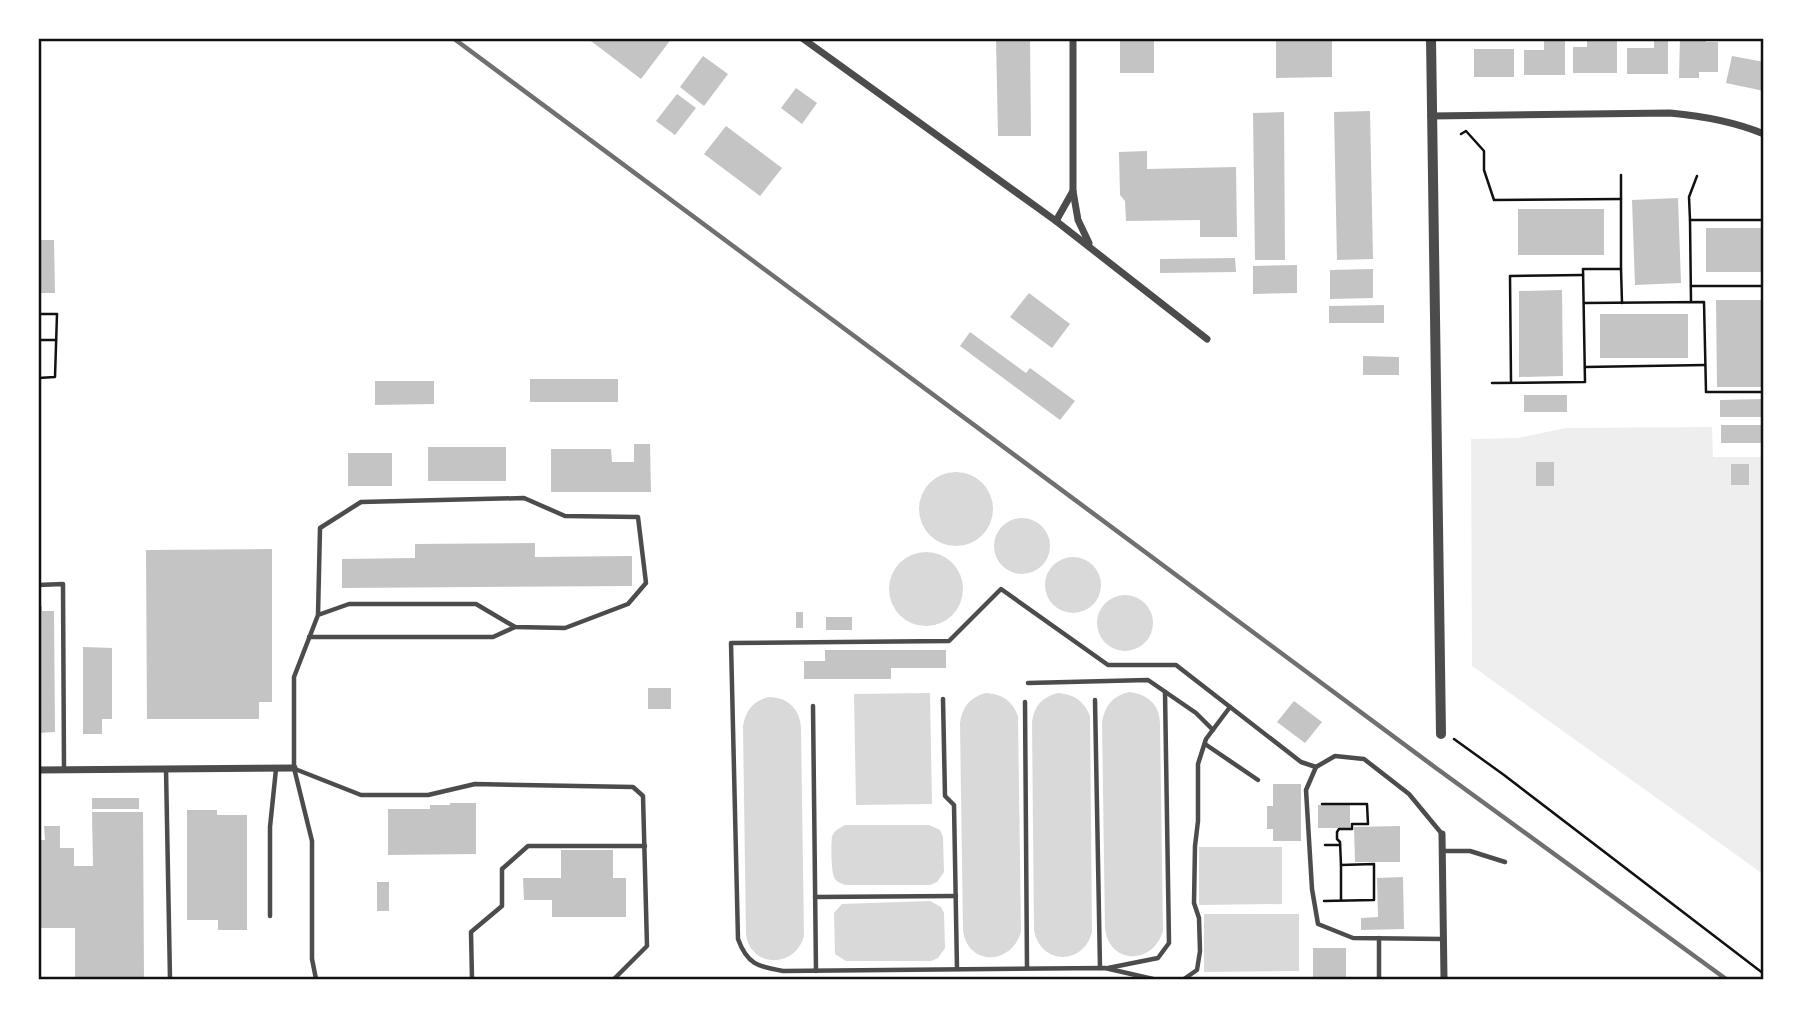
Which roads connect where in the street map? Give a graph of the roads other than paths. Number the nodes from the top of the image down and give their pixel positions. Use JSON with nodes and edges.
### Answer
{"nodes":[{"id":1,"x":802,"y":38,"type":"edge"},
{"id":2,"x":1073,"y":38,"type":"edge"},
{"id":3,"x":1431,"y":38,"type":"edge"},
{"id":4,"x":1431,"y":116,"type":"junction"},
{"id":5,"x":1763,"y":134,"type":"edge"},
{"id":6,"x":1073,"y":191,"type":"junction"},
{"id":7,"x":1056,"y":221,"type":"junction"},
{"id":8,"x":1093,"y":250,"type":"junction"},
{"id":9,"x":1206,"y":339,"type":"dead end"},
{"id":10,"x":38,"y":585,"type":"edge"},
{"id":11,"x":318,"y":615,"type":"junction"},
{"id":12,"x":515,"y":627,"type":"junction"},
{"id":13,"x":309,"y":638,"type":"junction"},
{"id":14,"x":1028,"y":683,"type":"dead end"},
{"id":15,"x":1165,"y":692,"type":"junction"},
{"id":16,"x":943,"y":699,"type":"dead end"},
{"id":17,"x":1095,"y":701,"type":"dead end"},
{"id":18,"x":1025,"y":702,"type":"dead end"},
{"id":19,"x":814,"y":706,"type":"dead end"},
{"id":20,"x":1230,"y":707,"type":"junction"},
{"id":21,"x":1213,"y":730,"type":"junction"},
{"id":22,"x":1441,"y":732,"type":"road end"},
{"id":23,"x":1205,"y":744,"type":"junction"},
{"id":24,"x":1316,"y":767,"type":"junction"},
{"id":25,"x":276,"y":768,"type":"junction"},
{"id":26,"x":294,"y":768,"type":"junction"},
{"id":27,"x":64,"y":769,"type":"junction"},
{"id":28,"x":166,"y":769,"type":"junction"},
{"id":29,"x":38,"y":770,"type":"edge"},
{"id":30,"x":1258,"y":780,"type":"dead end"},
{"id":31,"x":1442,"y":834,"type":"joint"},
{"id":32,"x":645,"y":846,"type":"junction"},
{"id":33,"x":1442,"y":851,"type":"junction"},
{"id":34,"x":1505,"y":862,"type":"dead end"},
{"id":35,"x":956,"y":896,"type":"junction"},
{"id":36,"x":816,"y":897,"type":"junction"},
{"id":37,"x":270,"y":916,"type":"dead end"},
{"id":38,"x":1379,"y":938,"type":"junction"},
{"id":39,"x":1443,"y":939,"type":"junction"},
{"id":40,"x":1027,"y":968,"type":"junction"},
{"id":41,"x":1102,"y":968,"type":"junction"},
{"id":42,"x":957,"y":969,"type":"junction"},
{"id":43,"x":816,"y":971,"type":"junction"},
{"id":44,"x":170,"y":979,"type":"edge"},
{"id":45,"x":316,"y":979,"type":"edge"},
{"id":46,"x":472,"y":979,"type":"edge"},
{"id":47,"x":614,"y":979,"type":"edge"},
{"id":48,"x":1153,"y":979,"type":"edge"},
{"id":49,"x":1184,"y":979,"type":"edge"},
{"id":50,"x":1379,"y":979,"type":"edge"},
{"id":51,"x":1444,"y":979,"type":"edge"}],
"edges":[{"from":1,"to":7,"type":"street"},
{"from":2,"to":6,"type":"street"},
{"from":3,"to":4,"type":"street"},
{"from":4,"to":5,"type":"street"},
{"from":4,"to":22,"type":"street"},
{"from":6,"to":7,"type":"street"},
{"from":6,"to":8,"type":"street"},
{"from":7,"to":8,"type":"street"},
{"from":8,"to":9,"type":"street"},
{"from":10,"to":27,"type":"lane"},
{"from":11,"to":12,"type":"lane"},
{"from":11,"to":12,"type":"lane"},
{"from":11,"to":13,"type":"lane"},
{"from":12,"to":13,"type":"lane"},
{"from":13,"to":26,"type":"lane"},
{"from":14,"to":15,"type":"lane"},
{"from":15,"to":21,"type":"lane"},
{"from":15,"to":41,"type":"lane"},
{"from":16,"to":35,"type":"lane"},
{"from":17,"to":41,"type":"lane"},
{"from":18,"to":40,"type":"lane"},
{"from":19,"to":36,"type":"lane"},
{"from":20,"to":21,"type":"lane"},
{"from":20,"to":24,"type":"lane"},
{"from":20,"to":43,"type":"lane"},
{"from":21,"to":23,"type":"lane"},
{"from":23,"to":30,"type":"lane"},
{"from":23,"to":49,"type":"lane"},
{"from":24,"to":31,"type":"lane"},
{"from":24,"to":38,"type":"lane"},
{"from":25,"to":26,"type":"street"},
{"from":25,"to":28,"type":"street"},
{"from":25,"to":37,"type":"lane"},
{"from":26,"to":32,"type":"lane"},
{"from":26,"to":45,"type":"lane"},
{"from":27,"to":28,"type":"street"},
{"from":27,"to":29,"type":"street"},
{"from":28,"to":44,"type":"lane"},
{"from":31,"to":33,"type":"street"},
{"from":32,"to":46,"type":"lane"},
{"from":32,"to":47,"type":"lane"},
{"from":33,"to":34,"type":"lane"},
{"from":33,"to":39,"type":"street"},
{"from":35,"to":36,"type":"lane"},
{"from":35,"to":42,"type":"lane"},
{"from":36,"to":43,"type":"lane"},
{"from":38,"to":39,"type":"lane"},
{"from":38,"to":50,"type":"lane"},
{"from":39,"to":51,"type":"street"},
{"from":40,"to":41,"type":"lane"},
{"from":40,"to":42,"type":"lane"},
{"from":41,"to":48,"type":"lane"},
{"from":42,"to":43,"type":"lane"}]}
